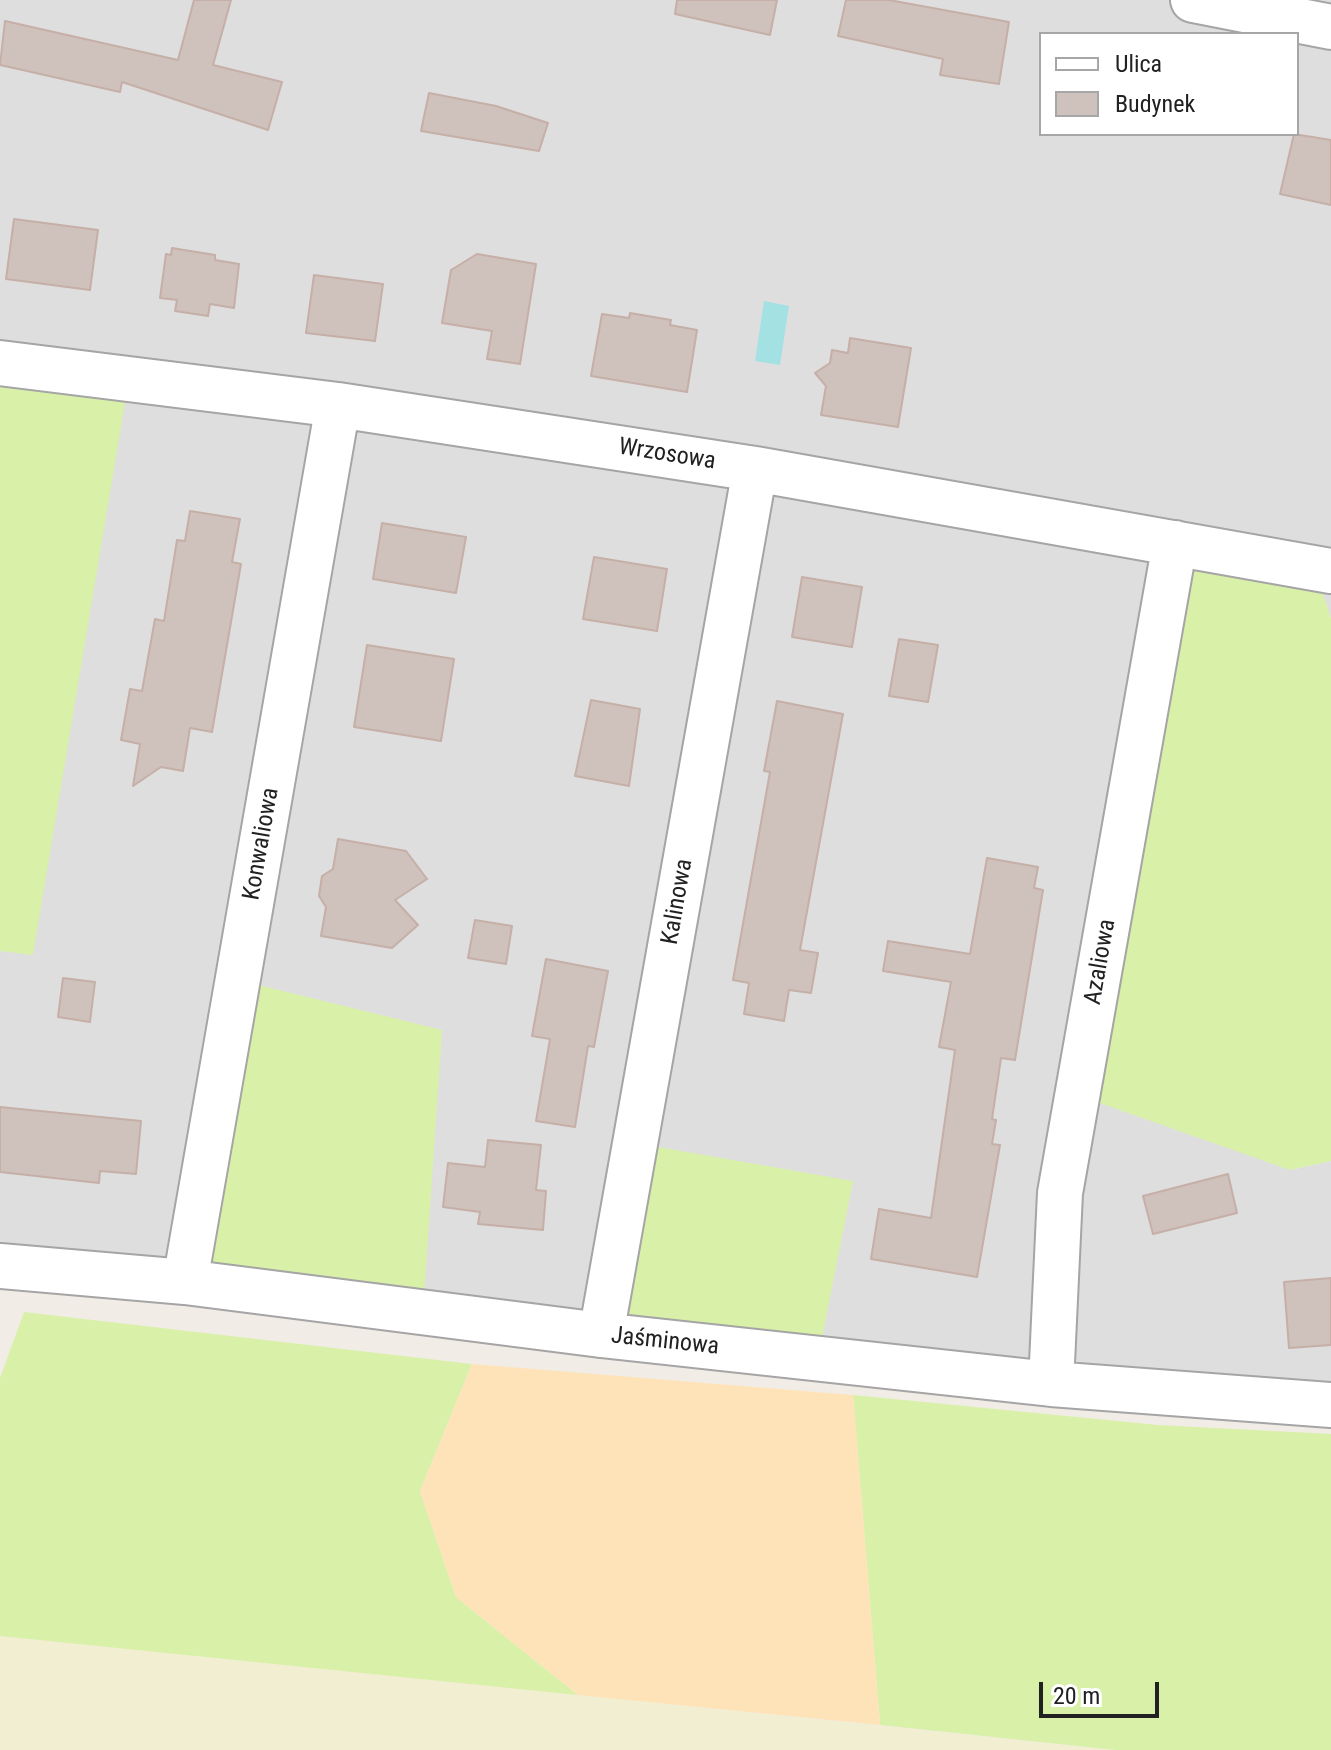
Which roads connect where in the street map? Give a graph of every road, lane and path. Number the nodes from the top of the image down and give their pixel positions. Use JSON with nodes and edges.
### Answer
{"nodes":[{"id":1,"x":1193,"y":0,"type":"edge"},
{"id":2,"x":1331,"y":27,"type":"edge"},
{"id":3,"x":0,"y":363,"type":"edge"},
{"id":4,"x":338,"y":405,"type":"junction"},
{"id":5,"x":755,"y":469,"type":"junction"},
{"id":6,"x":1175,"y":543,"type":"junction"},
{"id":7,"x":1331,"y":571,"type":"edge"},
{"id":8,"x":0,"y":1266,"type":"edge"},
{"id":9,"x":185,"y":1282,"type":"junction"},
{"id":10,"x":601,"y":1335,"type":"junction"},
{"id":11,"x":1051,"y":1384,"type":"junction"},
{"id":12,"x":1331,"y":1405,"type":"edge"}],
"edges":[{"from":1,"to":2,"type":"street"},
{"from":3,"to":4,"type":"street","name":"Wrzosowa"},
{"from":4,"to":5,"type":"street","name":"Wrzosowa"},
{"from":4,"to":9,"type":"street","name":"Konwaliowa"},
{"from":5,"to":6,"type":"street","name":"Wrzosowa"},
{"from":5,"to":10,"type":"street","name":"Kalinowa"},
{"from":6,"to":7,"type":"street","name":"Wrzosowa"},
{"from":6,"to":11,"type":"street","name":"Azaliowa"},
{"from":8,"to":9,"type":"street","name":"Jaśminowa"},
{"from":9,"to":10,"type":"street","name":"Jaśminowa"},
{"from":10,"to":11,"type":"street","name":"Jaśminowa"},
{"from":11,"to":12,"type":"street","name":"Jaśminowa"}]}
